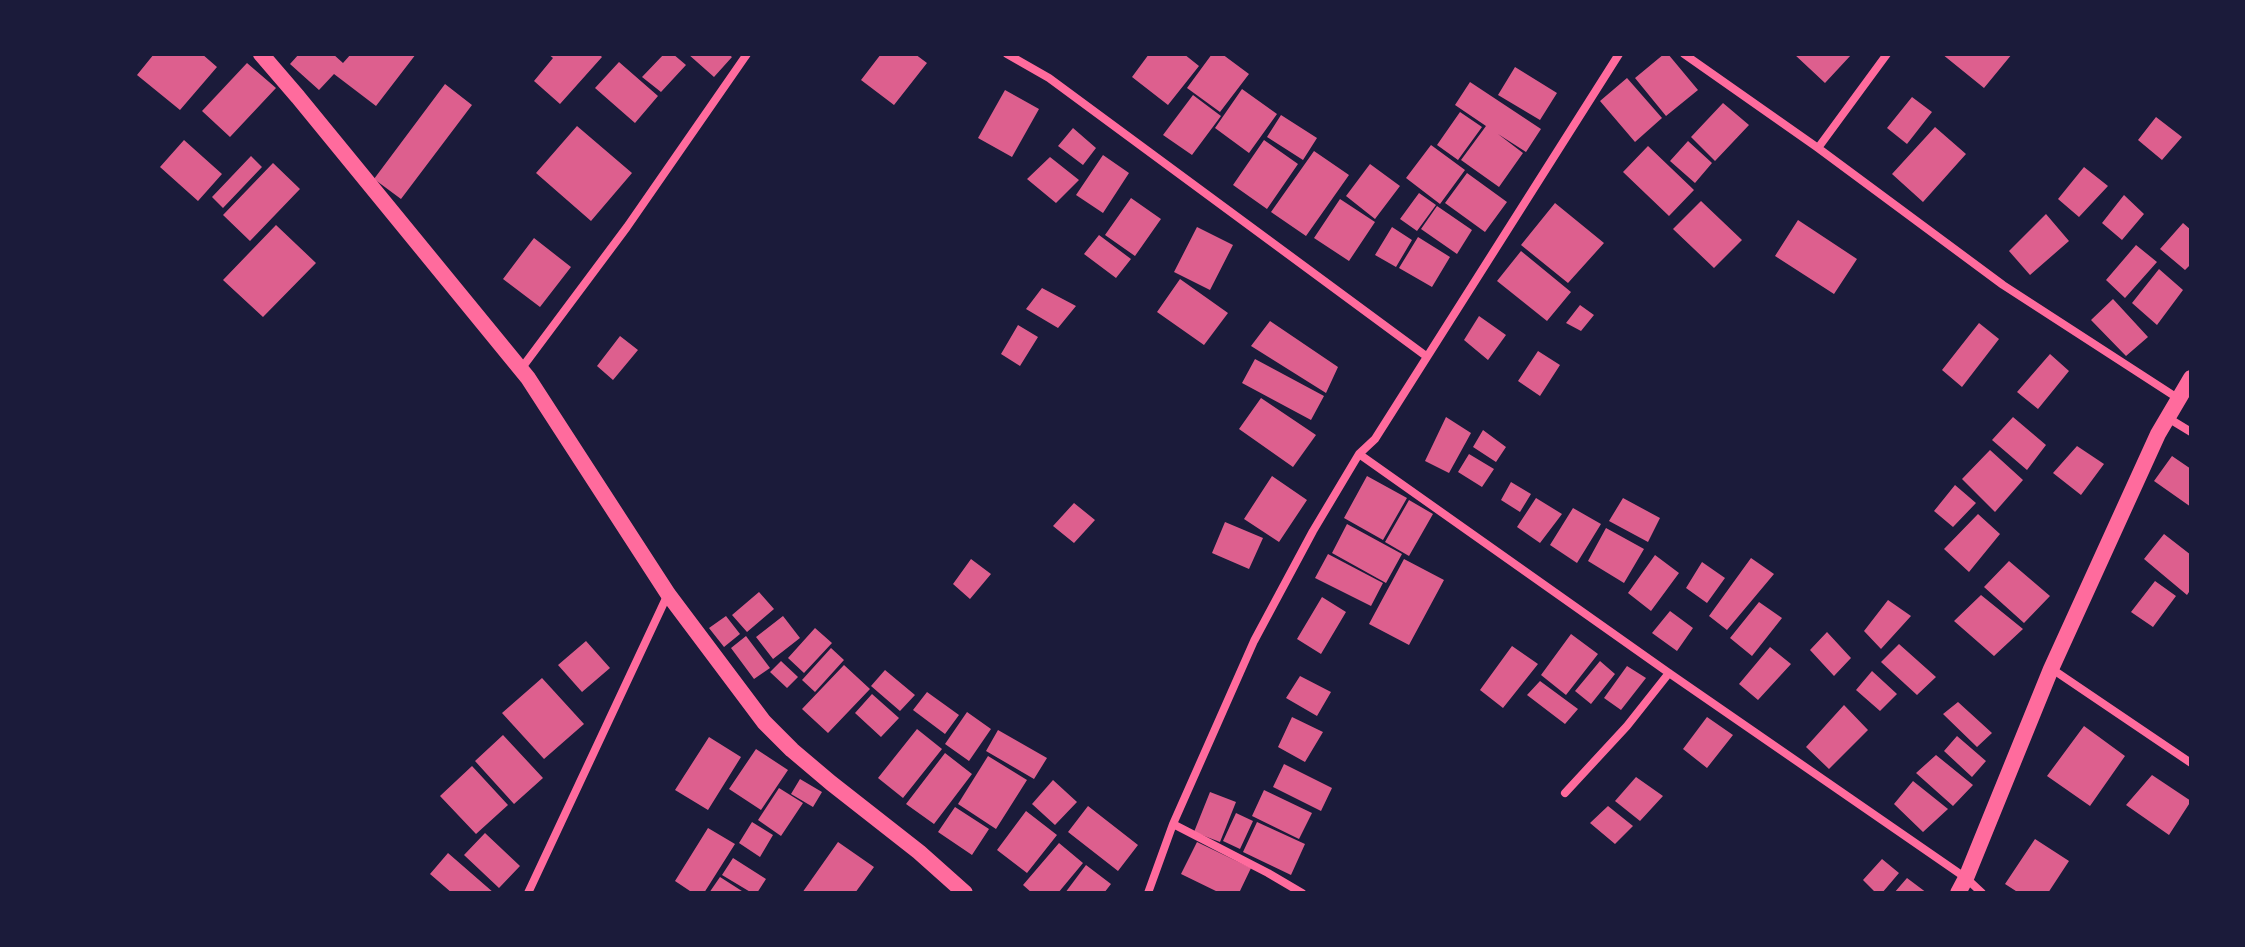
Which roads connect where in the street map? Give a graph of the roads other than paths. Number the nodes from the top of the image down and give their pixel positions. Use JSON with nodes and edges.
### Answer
{"nodes":[{"id":1,"x":261,"y":54,"type":"edge"},
{"id":2,"x":747,"y":54,"type":"edge"},
{"id":3,"x":1007,"y":54,"type":"edge"},
{"id":4,"x":1619,"y":54,"type":"edge"},
{"id":5,"x":1684,"y":54,"type":"edge"},
{"id":6,"x":1887,"y":54,"type":"edge"},
{"id":7,"x":1818,"y":148,"type":"junction"},
{"id":8,"x":1426,"y":356,"type":"junction"},
{"id":9,"x":521,"y":369,"type":"junction"},
{"id":10,"x":2191,"y":378,"type":"edge"},
{"id":11,"x":2179,"y":400,"type":"junction"},
{"id":12,"x":2168,"y":418,"type":"junction"},
{"id":13,"x":2191,"y":432,"type":"edge"},
{"id":14,"x":1359,"y":454,"type":"junction"},
{"id":15,"x":668,"y":594,"type":"junction"},
{"id":16,"x":2051,"y":669,"type":"junction"},
{"id":17,"x":1669,"y":673,"type":"junction"},
{"id":18,"x":2191,"y":763,"type":"edge"},
{"id":19,"x":1565,"y":793,"type":"dead end"},
{"id":20,"x":1173,"y":824,"type":"junction"},
{"id":21,"x":1962,"y":886,"type":"edge"},
{"id":22,"x":528,"y":893,"type":"edge"},
{"id":23,"x":965,"y":893,"type":"edge"},
{"id":24,"x":1148,"y":893,"type":"edge"},
{"id":25,"x":1302,"y":893,"type":"edge"},
{"id":26,"x":1982,"y":893,"type":"edge"}],
"edges":[{"from":1,"to":9,"type":"main road"},
{"from":2,"to":9,"type":"street"},
{"from":3,"to":8,"type":"street"},
{"from":4,"to":8,"type":"street"},
{"from":5,"to":7,"type":"street"},
{"from":6,"to":7,"type":"street"},
{"from":7,"to":11,"type":"street"},
{"from":8,"to":14,"type":"street"},
{"from":9,"to":15,"type":"main road"},
{"from":10,"to":11,"type":"main road"},
{"from":11,"to":12,"type":"main road"},
{"from":12,"to":13,"type":"street"},
{"from":12,"to":16,"type":"main road"},
{"from":14,"to":17,"type":"street"},
{"from":14,"to":20,"type":"street"},
{"from":15,"to":22,"type":"street"},
{"from":15,"to":23,"type":"main road"},
{"from":16,"to":18,"type":"street"},
{"from":16,"to":21,"type":"main road"},
{"from":17,"to":19,"type":"street"},
{"from":17,"to":21,"type":"street"},
{"from":20,"to":24,"type":"street"},
{"from":20,"to":25,"type":"street"},
{"from":21,"to":26,"type":"street"}]}
